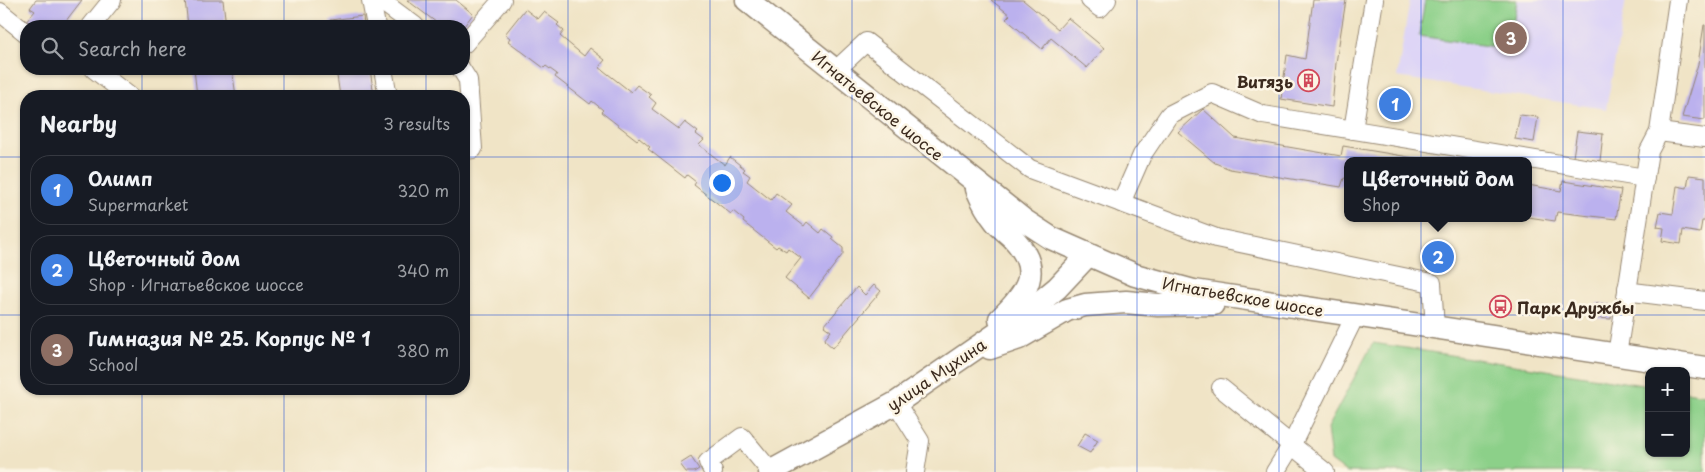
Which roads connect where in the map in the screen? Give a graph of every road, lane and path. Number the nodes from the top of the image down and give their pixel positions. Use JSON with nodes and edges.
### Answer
{"nodes":[{"id":1,"x":8,"y":0,"type":"edge"},
{"id":2,"x":112,"y":0,"type":"edge"},
{"id":3,"x":371,"y":0,"type":"edge"},
{"id":4,"x":380,"y":0,"type":"edge"},
{"id":5,"x":502,"y":0,"type":"edge"},
{"id":6,"x":747,"y":0,"type":"edge"},
{"id":7,"x":1090,"y":0,"type":"edge"},
{"id":8,"x":1107,"y":0,"type":"edge"},
{"id":9,"x":1374,"y":0,"type":"edge"},
{"id":10,"x":1678,"y":0,"type":"edge"},
{"id":11,"x":0,"y":11,"type":"edge"},
{"id":12,"x":96,"y":20,"type":"edge"},
{"id":13,"x":375,"y":20,"type":"edge"},
{"id":14,"x":407,"y":20,"type":"edge"},
{"id":15,"x":20,"y":28,"type":"edge"},
{"id":16,"x":470,"y":37,"type":"edge"},
{"id":17,"x":836,"y":70,"type":"junction"},
{"id":18,"x":102,"y":75,"type":"edge"},
{"id":19,"x":384,"y":75,"type":"edge"},
{"id":20,"x":465,"y":75,"type":"edge"},
{"id":21,"x":121,"y":90,"type":"edge"},
{"id":22,"x":387,"y":90,"type":"edge"},
{"id":23,"x":469,"y":90,"type":"edge"},
{"id":24,"x":470,"y":108,"type":"edge"},
{"id":25,"x":1353,"y":130,"type":"junction"},
{"id":26,"x":1659,"y":132,"type":"junction"},
{"id":27,"x":1705,"y":138,"type":"edge"},
{"id":28,"x":470,"y":149,"type":"edge"},
{"id":29,"x":1517,"y":157,"type":"edge"},
{"id":30,"x":1532,"y":159,"type":"edge"},
{"id":31,"x":1645,"y":178,"type":"junction"},
{"id":32,"x":973,"y":181,"type":"junction"},
{"id":33,"x":1121,"y":203,"type":"junction"},
{"id":34,"x":1088,"y":255,"type":"junction"},
{"id":35,"x":1635,"y":290,"type":"junction"},
{"id":36,"x":1705,"y":301,"type":"edge"},
{"id":37,"x":1276,"y":304,"type":"junction"},
{"id":38,"x":1355,"y":316,"type":"junction"},
{"id":39,"x":1435,"y":328,"type":"junction"},
{"id":40,"x":1617,"y":355,"type":"junction"},
{"id":41,"x":963,"y":358,"type":"junction"},
{"id":42,"x":1705,"y":368,"type":"edge"},
{"id":43,"x":1221,"y":388,"type":"dead end"},
{"id":44,"x":896,"y":403,"type":"junction"},
{"id":45,"x":1292,"y":446,"type":"junction"},
{"id":46,"x":713,"y":472,"type":"edge"},
{"id":47,"x":771,"y":472,"type":"edge"},
{"id":48,"x":915,"y":472,"type":"edge"},
{"id":49,"x":1275,"y":472,"type":"edge"},
{"id":50,"x":1325,"y":472,"type":"edge"}],
"edges":[{"from":1,"to":11,"type":"lane"},
{"from":2,"to":12,"type":"lane"},
{"from":3,"to":13,"type":"lane"},
{"from":4,"to":14,"type":"lane"},
{"from":5,"to":16,"type":"lane"},
{"from":6,"to":17,"type":"main road","name":"Игнатьевское шоссе"},
{"from":7,"to":8,"type":"lane"},
{"from":9,"to":25,"type":"lane"},
{"from":10,"to":26,"type":"lane"},
{"from":11,"to":15,"type":"lane"},
{"from":17,"to":32,"type":"main road","name":"Игнатьевское шоссе"},
{"from":17,"to":33,"type":"lane"},
{"from":18,"to":21,"type":"lane"},
{"from":19,"to":22,"type":"lane"},
{"from":20,"to":23,"type":"lane"},
{"from":24,"to":28,"type":"lane"},
{"from":25,"to":29,"type":"lane"},
{"from":25,"to":33,"type":"lane"},
{"from":26,"to":27,"type":"lane"},
{"from":26,"to":31,"type":"lane"},
{"from":30,"to":31,"type":"lane"},
{"from":31,"to":35,"type":"lane"},
{"from":32,"to":34,"type":"main road","name":"Игнатьевское шоссе"},
{"from":32,"to":41,"type":"main road"},
{"from":33,"to":39,"type":"lane"},
{"from":34,"to":37,"type":"main road","name":"Игнатьевское шоссе"},
{"from":34,"to":41,"type":"main road","name":"улица Мухина"},
{"from":35,"to":36,"type":"lane"},
{"from":35,"to":40,"type":"lane"},
{"from":37,"to":38,"type":"main road","name":"Игнатьевское шоссе"},
{"from":37,"to":41,"type":"main road"},
{"from":38,"to":39,"type":"main road","name":"Игнатьевское шоссе"},
{"from":38,"to":45,"type":"lane"},
{"from":39,"to":40,"type":"main road","name":"Игнатьевское шоссе"},
{"from":40,"to":42,"type":"main road","name":"Игнатьевское шоссе"},
{"from":41,"to":44,"type":"main road","name":"улица Мухина"},
{"from":43,"to":45,"type":"lane"},
{"from":44,"to":47,"type":"main road","name":"улица Мухина"},
{"from":44,"to":48,"type":"lane"},
{"from":45,"to":49,"type":"lane"},
{"from":45,"to":50,"type":"lane"},
{"from":46,"to":47,"type":"lane"}]}
